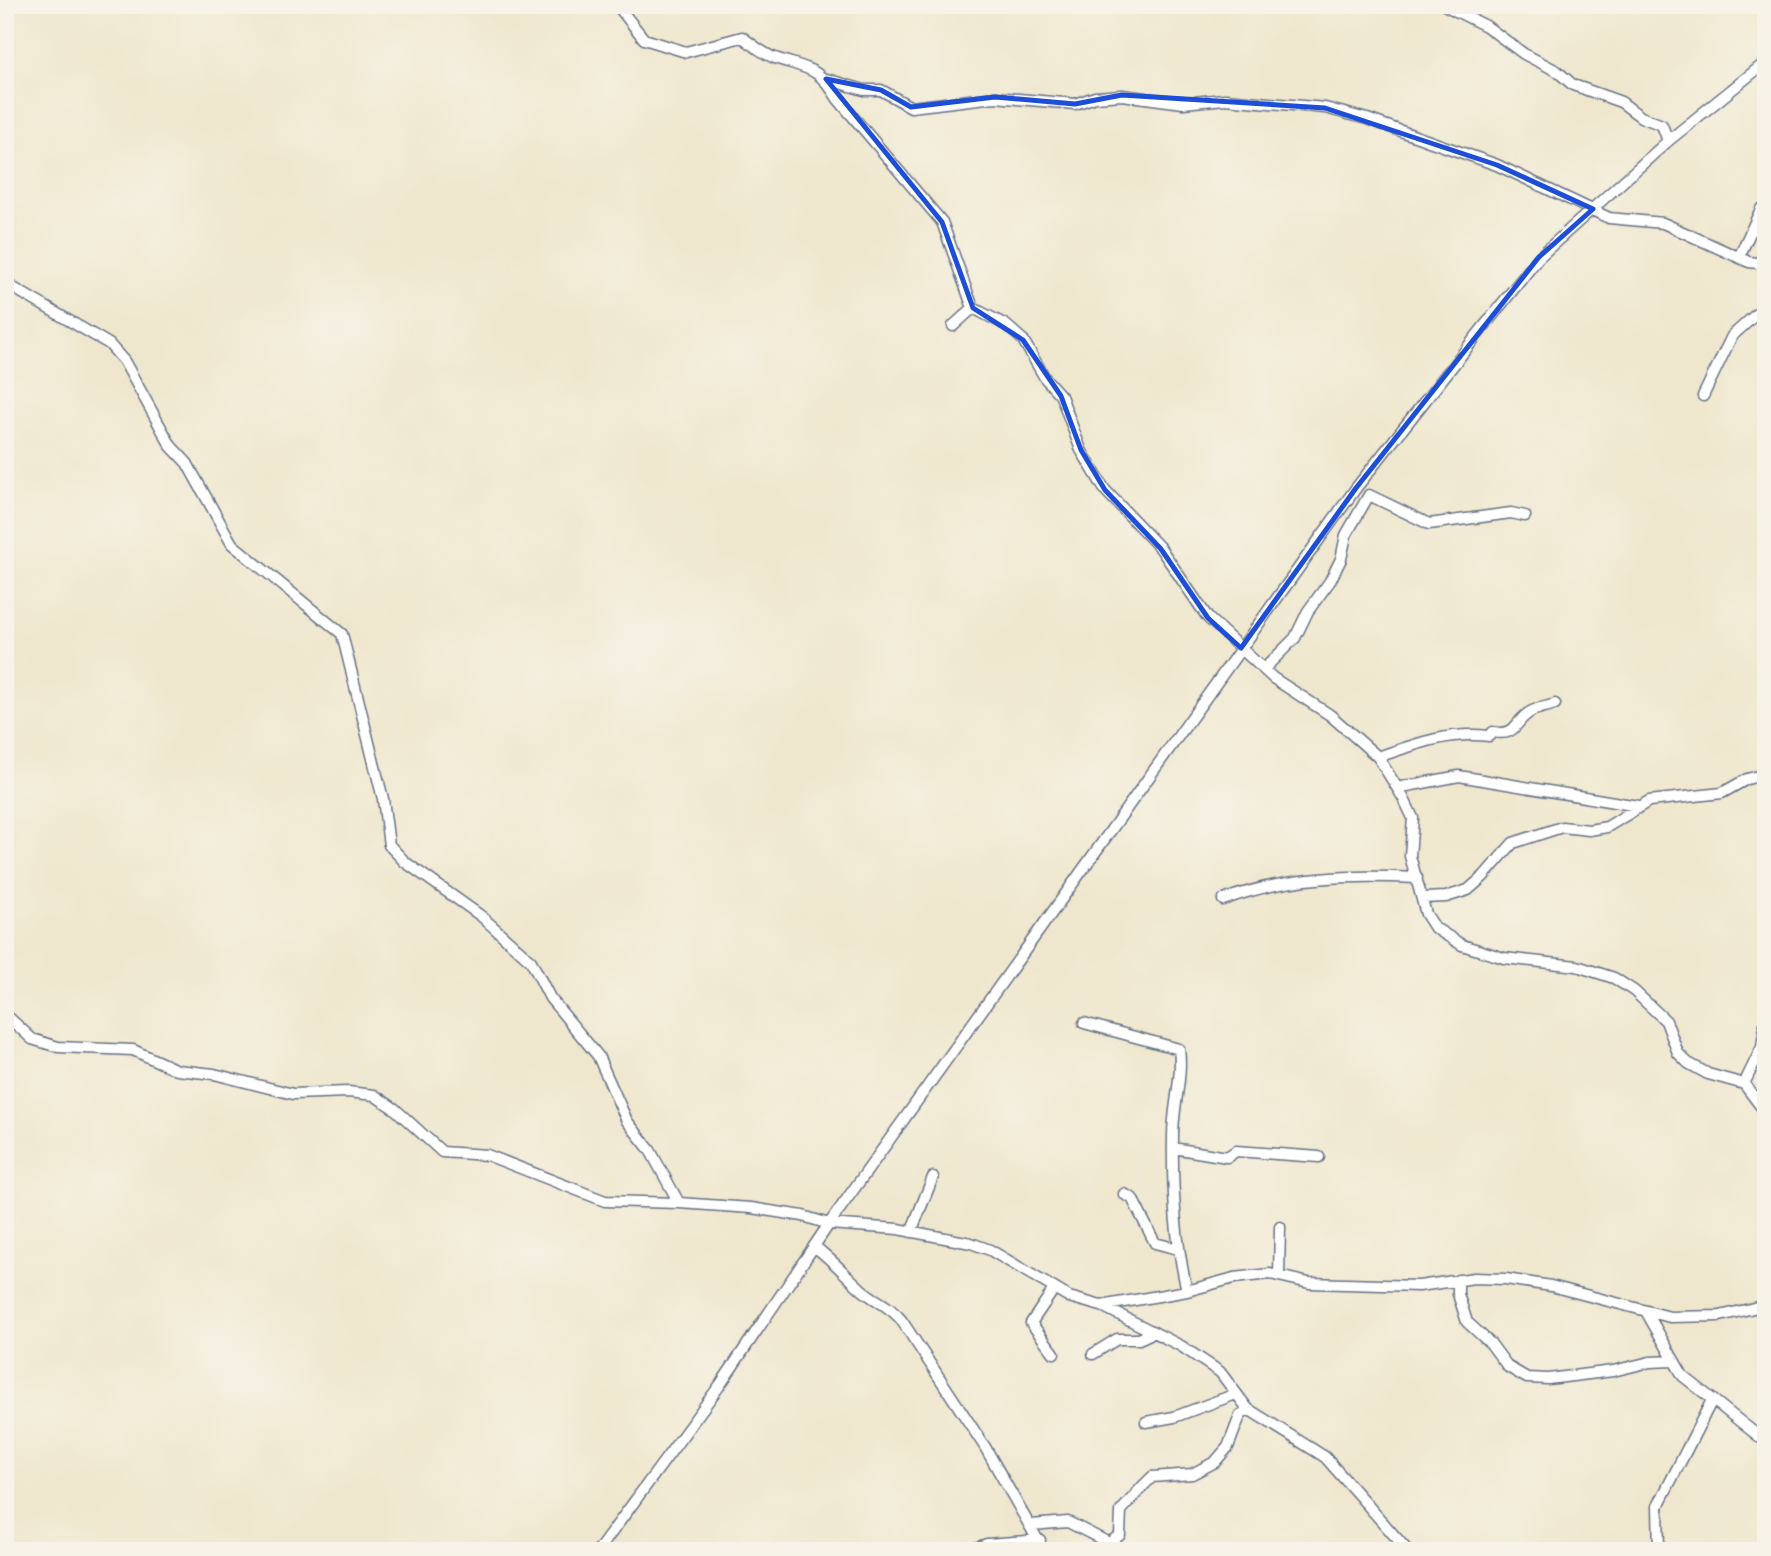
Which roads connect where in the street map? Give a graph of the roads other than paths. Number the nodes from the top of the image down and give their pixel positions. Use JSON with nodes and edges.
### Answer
{"nodes":[{"id":1,"x":617,"y":5,"type":"edge"},
{"id":2,"x":1444,"y":5,"type":"edge"},
{"id":3,"x":1766,"y":62,"type":"edge"},
{"id":4,"x":826,"y":79,"type":"junction"},
{"id":5,"x":1668,"y":141,"type":"junction"},
{"id":6,"x":1593,"y":209,"type":"junction"},
{"id":7,"x":1761,"y":209,"type":"dead end"},
{"id":8,"x":1739,"y":257,"type":"junction"},
{"id":9,"x":1765,"y":266,"type":"edge"},
{"id":10,"x":5,"y":283,"type":"edge"},
{"id":11,"x":1766,"y":298,"type":"edge"},
{"id":12,"x":973,"y":308,"type":"junction"},
{"id":13,"x":953,"y":326,"type":"dead end"},
{"id":14,"x":1703,"y":396,"type":"dead end"},
{"id":15,"x":1525,"y":516,"type":"dead end"},
{"id":16,"x":1241,"y":648,"type":"junction"},
{"id":17,"x":1264,"y":669,"type":"junction"},
{"id":18,"x":1555,"y":704,"type":"dead end"},
{"id":19,"x":1378,"y":757,"type":"junction"},
{"id":20,"x":1766,"y":775,"type":"edge"},
{"id":21,"x":1398,"y":788,"type":"junction"},
{"id":22,"x":1638,"y":806,"type":"junction"},
{"id":23,"x":1417,"y":878,"type":"junction"},
{"id":24,"x":1422,"y":898,"type":"junction"},
{"id":25,"x":1223,"y":900,"type":"dead end"},
{"id":26,"x":5,"y":1014,"type":"edge"},
{"id":27,"x":1766,"y":1017,"type":"edge"},
{"id":28,"x":1084,"y":1023,"type":"dead end"},
{"id":29,"x":1744,"y":1084,"type":"junction"},
{"id":30,"x":1766,"y":1113,"type":"edge"},
{"id":31,"x":1173,"y":1148,"type":"junction"},
{"id":32,"x":1319,"y":1157,"type":"dead end"},
{"id":33,"x":933,"y":1177,"type":"dead end"},
{"id":34,"x":1124,"y":1194,"type":"dead end"},
{"id":35,"x":679,"y":1203,"type":"junction"},
{"id":36,"x":829,"y":1224,"type":"junction"},
{"id":37,"x":1280,"y":1227,"type":"dead end"},
{"id":38,"x":911,"y":1232,"type":"junction"},
{"id":39,"x":814,"y":1246,"type":"junction"},
{"id":40,"x":1178,"y":1249,"type":"junction"},
{"id":41,"x":1279,"y":1276,"type":"junction"},
{"id":42,"x":1458,"y":1280,"type":"junction"},
{"id":43,"x":1054,"y":1289,"type":"junction"},
{"id":44,"x":1187,"y":1291,"type":"junction"},
{"id":45,"x":1766,"y":1305,"type":"edge"},
{"id":46,"x":1101,"y":1306,"type":"junction"},
{"id":47,"x":1647,"y":1313,"type":"junction"},
{"id":48,"x":1154,"y":1332,"type":"junction"},
{"id":49,"x":1054,"y":1353,"type":"dead end"},
{"id":50,"x":1093,"y":1354,"type":"dead end"},
{"id":51,"x":1673,"y":1361,"type":"junction"},
{"id":52,"x":1237,"y":1394,"type":"junction"},
{"id":53,"x":1712,"y":1400,"type":"junction"},
{"id":54,"x":1248,"y":1409,"type":"junction"},
{"id":55,"x":1146,"y":1422,"type":"dead end"},
{"id":56,"x":1766,"y":1442,"type":"edge"},
{"id":57,"x":1031,"y":1525,"type":"junction"},
{"id":58,"x":1040,"y":1540,"type":"junction"},
{"id":59,"x":598,"y":1551,"type":"edge"},
{"id":60,"x":967,"y":1551,"type":"edge"},
{"id":61,"x":1044,"y":1551,"type":"edge"},
{"id":62,"x":1408,"y":1551,"type":"edge"},
{"id":63,"x":1659,"y":1551,"type":"edge"}],
"edges":[{"from":1,"to":4,"type":"street"},
{"from":2,"to":5,"type":"street"},
{"from":3,"to":5,"type":"street"},
{"from":4,"to":6,"type":"street"},
{"from":4,"to":12,"type":"street"},
{"from":5,"to":6,"type":"street"},
{"from":6,"to":8,"type":"street"},
{"from":6,"to":16,"type":"street"},
{"from":7,"to":8,"type":"street"},
{"from":8,"to":9,"type":"street"},
{"from":10,"to":35,"type":"street"},
{"from":11,"to":14,"type":"street"},
{"from":12,"to":13,"type":"street"},
{"from":12,"to":16,"type":"street"},
{"from":15,"to":17,"type":"street"},
{"from":16,"to":17,"type":"street"},
{"from":16,"to":36,"type":"street"},
{"from":17,"to":19,"type":"street"},
{"from":18,"to":19,"type":"street"},
{"from":19,"to":21,"type":"street"},
{"from":20,"to":22,"type":"street"},
{"from":21,"to":22,"type":"street"},
{"from":21,"to":23,"type":"street"},
{"from":22,"to":24,"type":"street"},
{"from":23,"to":24,"type":"street"},
{"from":23,"to":25,"type":"street"},
{"from":24,"to":29,"type":"street"},
{"from":26,"to":35,"type":"street"},
{"from":27,"to":29,"type":"street"},
{"from":28,"to":31,"type":"street"},
{"from":29,"to":30,"type":"street"},
{"from":31,"to":32,"type":"street"},
{"from":31,"to":40,"type":"street"},
{"from":33,"to":38,"type":"street"},
{"from":34,"to":40,"type":"street"},
{"from":35,"to":36,"type":"street"},
{"from":36,"to":38,"type":"street"},
{"from":36,"to":39,"type":"street"},
{"from":37,"to":41,"type":"street"},
{"from":38,"to":43,"type":"street"},
{"from":39,"to":57,"type":"street"},
{"from":39,"to":59,"type":"street"},
{"from":40,"to":44,"type":"street"},
{"from":41,"to":42,"type":"street"},
{"from":41,"to":44,"type":"street"},
{"from":42,"to":47,"type":"street"},
{"from":42,"to":51,"type":"street"},
{"from":43,"to":46,"type":"street"},
{"from":43,"to":49,"type":"street"},
{"from":44,"to":46,"type":"street"},
{"from":45,"to":47,"type":"street"},
{"from":46,"to":48,"type":"street"},
{"from":47,"to":51,"type":"street"},
{"from":48,"to":50,"type":"street"},
{"from":48,"to":52,"type":"street"},
{"from":51,"to":53,"type":"street"},
{"from":52,"to":54,"type":"street"},
{"from":52,"to":55,"type":"street"},
{"from":53,"to":56,"type":"street"},
{"from":53,"to":63,"type":"street"},
{"from":54,"to":57,"type":"street"},
{"from":54,"to":62,"type":"street"},
{"from":57,"to":58,"type":"street"},
{"from":58,"to":60,"type":"street"},
{"from":58,"to":61,"type":"street"}]}
